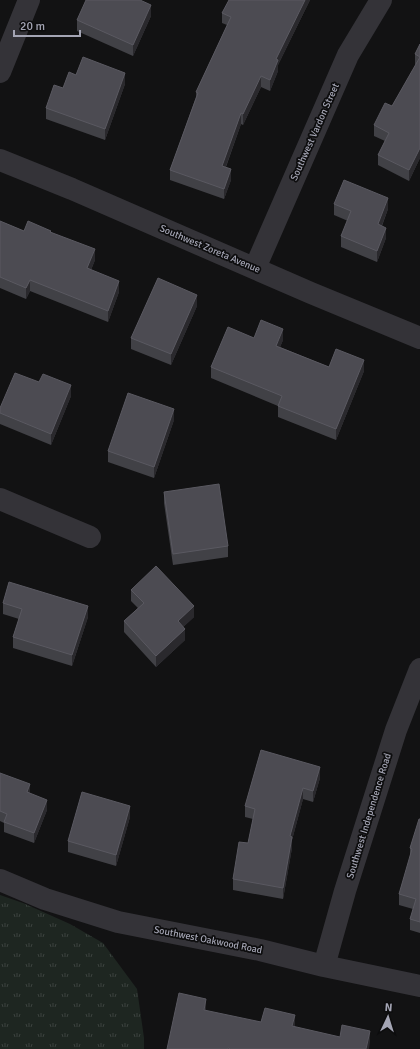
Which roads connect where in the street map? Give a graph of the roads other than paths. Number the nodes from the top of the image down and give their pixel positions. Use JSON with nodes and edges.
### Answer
{"nodes":[{"id":1,"x":29,"y":0,"type":"edge"},
{"id":2,"x":381,"y":0,"type":"edge"},
{"id":3,"x":0,"y":72,"type":"edge"},
{"id":4,"x":0,"y":160,"type":"edge"},
{"id":5,"x":255,"y":268,"type":"junction"},
{"id":6,"x":420,"y":338,"type":"edge"},
{"id":7,"x":0,"y":499,"type":"edge"},
{"id":8,"x":90,"y":537,"type":"dead end"},
{"id":9,"x":420,"y":669,"type":"edge"},
{"id":10,"x":0,"y":880,"type":"edge"},
{"id":11,"x":324,"y":966,"type":"junction"},
{"id":12,"x":420,"y":986,"type":"edge"}],
"edges":[{"from":1,"to":3,"type":"street"},
{"from":2,"to":5,"type":"street","name":"Southwest Vardon Street"},
{"from":4,"to":5,"type":"street","name":"Southwest Zoreta Avenue"},
{"from":5,"to":6,"type":"street","name":"Southwest Zoreta Avenue"},
{"from":7,"to":8,"type":"street"},
{"from":9,"to":11,"type":"street","name":"Southwest Independence Road"},
{"from":10,"to":11,"type":"street","name":"Southwest Oakwood Road"},
{"from":11,"to":12,"type":"street","name":"Southwest Oakwood Road"}]}
